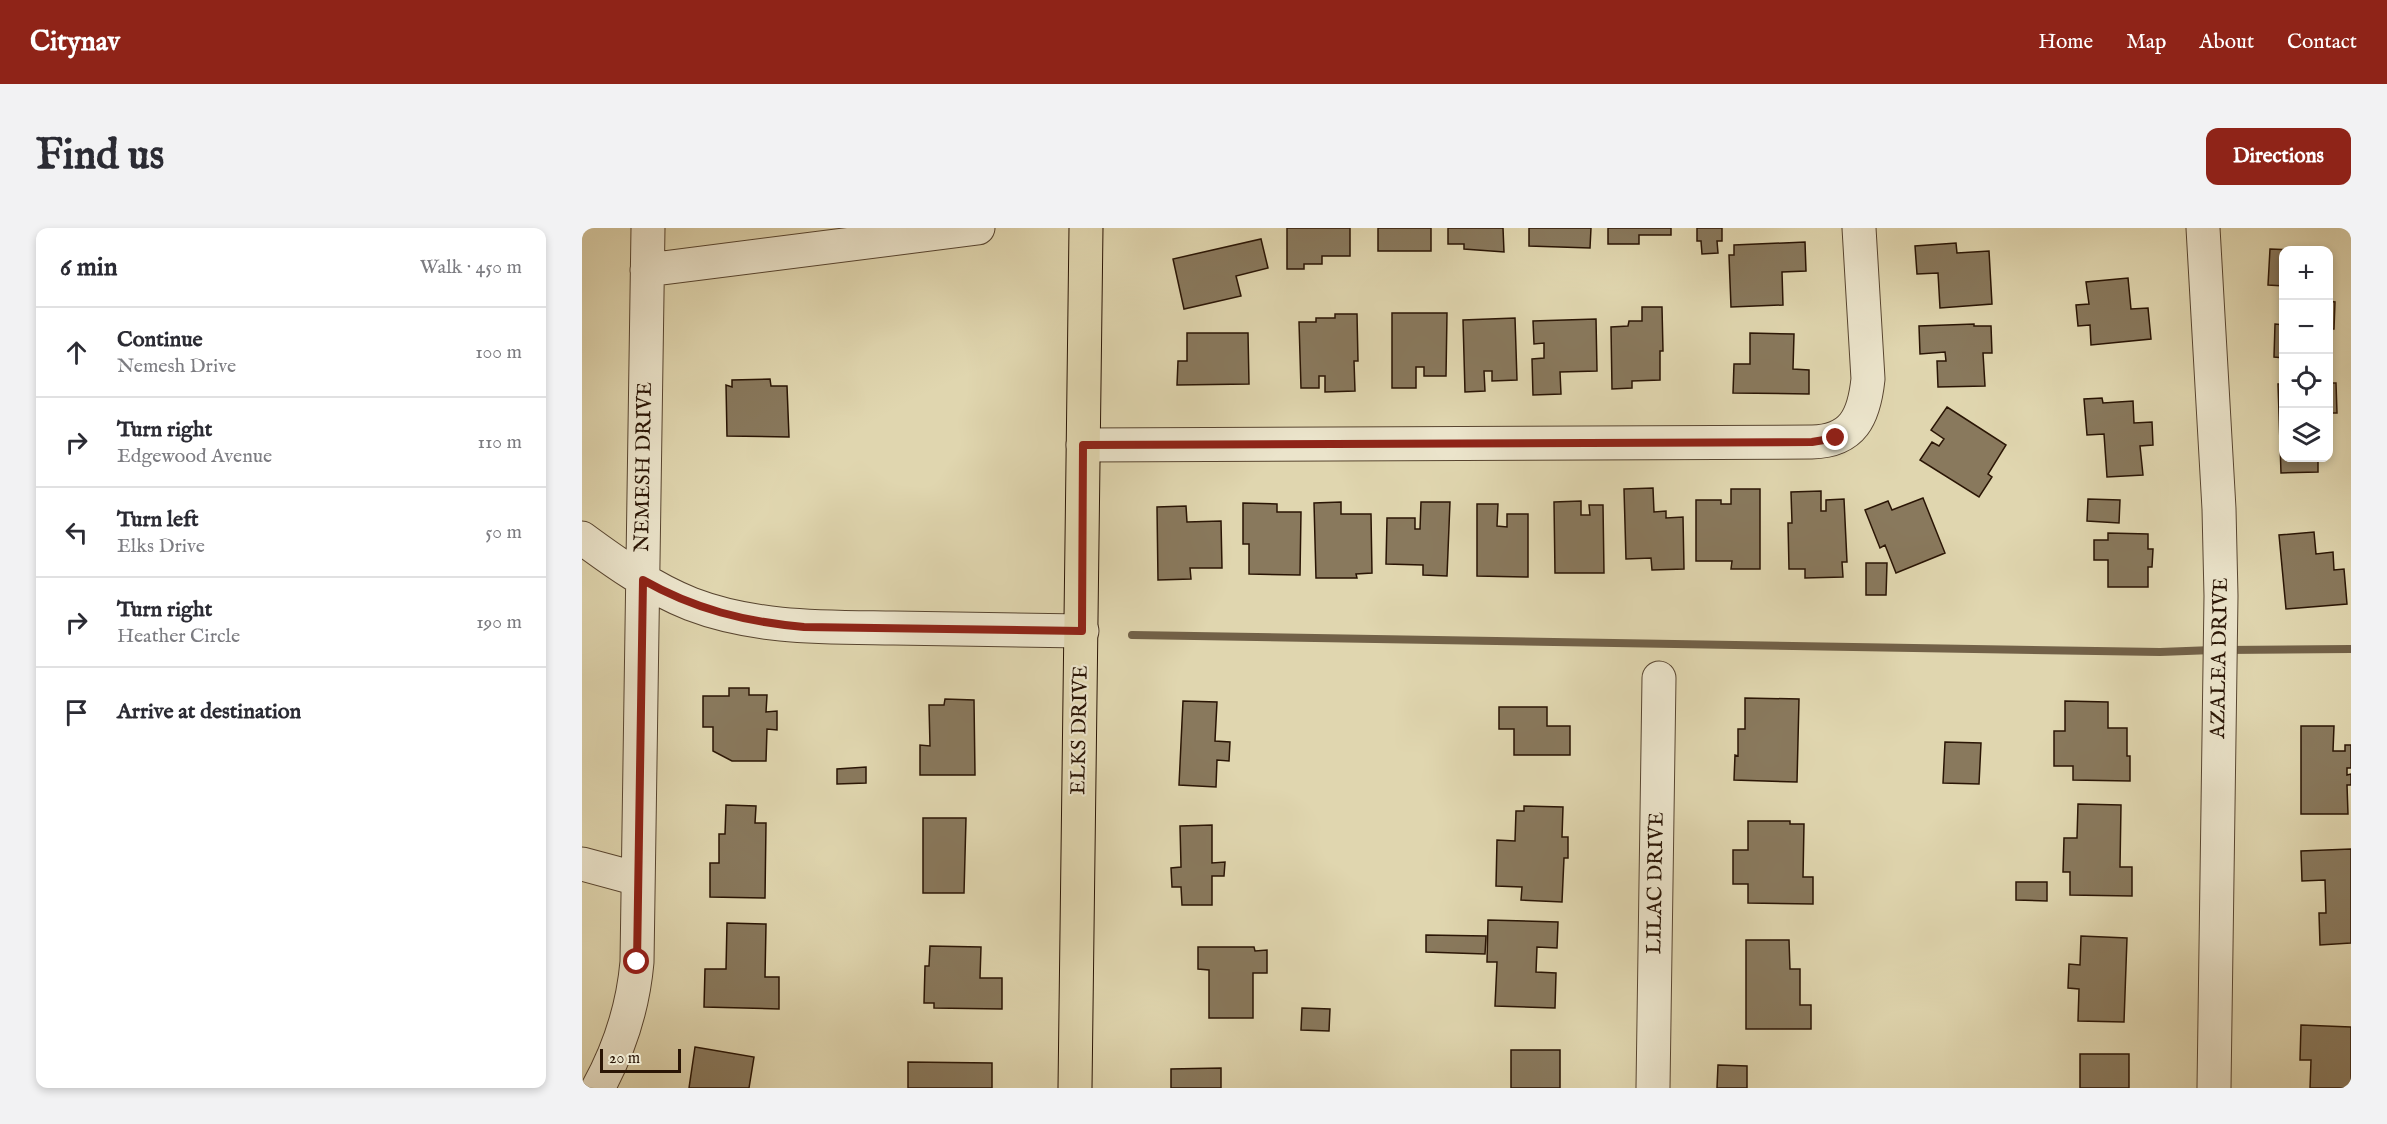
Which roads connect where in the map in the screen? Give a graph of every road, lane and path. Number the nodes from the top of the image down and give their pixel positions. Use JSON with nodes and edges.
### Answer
{"nodes":[{"id":1,"x":648,"y":228,"type":"edge"},
{"id":2,"x":978,"y":228,"type":"edge"},
{"id":3,"x":1086,"y":228,"type":"edge"},
{"id":4,"x":1858,"y":228,"type":"edge"},
{"id":5,"x":2203,"y":228,"type":"edge"},
{"id":6,"x":866,"y":235,"type":"edge"},
{"id":7,"x":769,"y":241,"type":"edge"},
{"id":8,"x":647,"y":270,"type":"junction"},
{"id":9,"x":1083,"y":445,"type":"junction"},
{"id":10,"x":582,"y":538,"type":"edge"},
{"id":11,"x":643,"y":580,"type":"junction"},
{"id":12,"x":1082,"y":631,"type":"junction"},
{"id":13,"x":1659,"y":678,"type":"dead end"},
{"id":14,"x":582,"y":864,"type":"edge"},
{"id":15,"x":638,"y":879,"type":"junction"},
{"id":16,"x":598,"y":1088,"type":"edge"},
{"id":17,"x":1075,"y":1088,"type":"edge"},
{"id":18,"x":1653,"y":1088,"type":"edge"},
{"id":19,"x":2214,"y":1088,"type":"edge"}],
"edges":[{"from":1,"to":8,"type":"street","name":"NEMESH DRIVE"},
{"from":2,"to":6,"type":"street"},
{"from":3,"to":9,"type":"main road","name":"ELKS DRIVE"},
{"from":4,"to":9,"type":"street"},
{"from":5,"to":19,"type":"street","name":"AZALEA DRIVE"},
{"from":6,"to":7,"type":"street"},
{"from":7,"to":8,"type":"street"},
{"from":8,"to":11,"type":"street","name":"NEMESH DRIVE"},
{"from":9,"to":12,"type":"main road","name":"ELKS DRIVE"},
{"from":10,"to":11,"type":"street"},
{"from":11,"to":12,"type":"street"},
{"from":11,"to":15,"type":"street","name":"NEMESH DRIVE"},
{"from":12,"to":17,"type":"main road","name":"ELKS DRIVE"},
{"from":13,"to":18,"type":"street","name":"LILAC DRIVE"},
{"from":14,"to":15,"type":"street"},
{"from":15,"to":16,"type":"street","name":"NEMESH DRIVE"}]}
